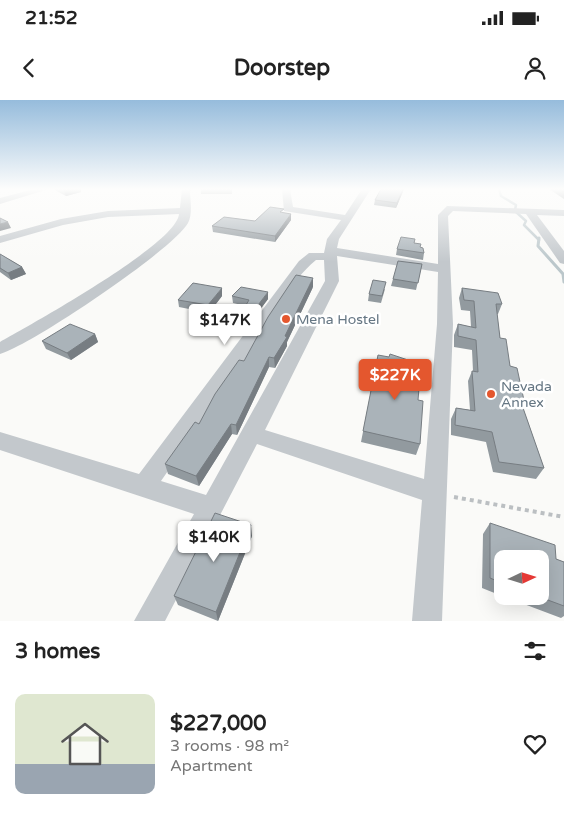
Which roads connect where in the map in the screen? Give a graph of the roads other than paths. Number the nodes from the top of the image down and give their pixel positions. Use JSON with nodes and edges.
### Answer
{"nodes":[{"id":1,"x":136,"y":213,"type":"edge"},
{"id":2,"x":186,"y":213,"type":"edge"},
{"id":3,"x":316,"y":213,"type":"edge"},
{"id":4,"x":350,"y":213,"type":"edge"},
{"id":5,"x":445,"y":213,"type":"edge"},
{"id":6,"x":531,"y":213,"type":"edge"},
{"id":7,"x":347,"y":218,"type":"junction"},
{"id":8,"x":0,"y":240,"type":"edge"},
{"id":9,"x":331,"y":254,"type":"junction"},
{"id":10,"x":564,"y":260,"type":"edge"},
{"id":11,"x":445,"y":269,"type":"junction"},
{"id":12,"x":0,"y":349,"type":"edge"},
{"id":13,"x":252,"y":434,"type":"junction"},
{"id":14,"x":0,"y":441,"type":"edge"},
{"id":15,"x":144,"y":486,"type":"junction"},
{"id":16,"x":435,"y":493,"type":"junction"},
{"id":17,"x":212,"y":508,"type":"junction"},
{"id":18,"x":149,"y":621,"type":"edge"},
{"id":19,"x":427,"y":621,"type":"edge"}],
"edges":[{"from":1,"to":8,"type":"street"},
{"from":2,"to":12,"type":"street"},
{"from":3,"to":7,"type":"street"},
{"from":4,"to":7,"type":"street"},
{"from":5,"to":11,"type":"street"},
{"from":6,"to":10,"type":"street"},
{"from":7,"to":9,"type":"street"},
{"from":9,"to":11,"type":"street"},
{"from":9,"to":13,"type":"street"},
{"from":9,"to":15,"type":"street"},
{"from":11,"to":16,"type":"street"},
{"from":13,"to":16,"type":"street"},
{"from":13,"to":17,"type":"street"},
{"from":14,"to":15,"type":"street"},
{"from":15,"to":17,"type":"street"},
{"from":16,"to":19,"type":"street"},
{"from":17,"to":18,"type":"street"}]}
